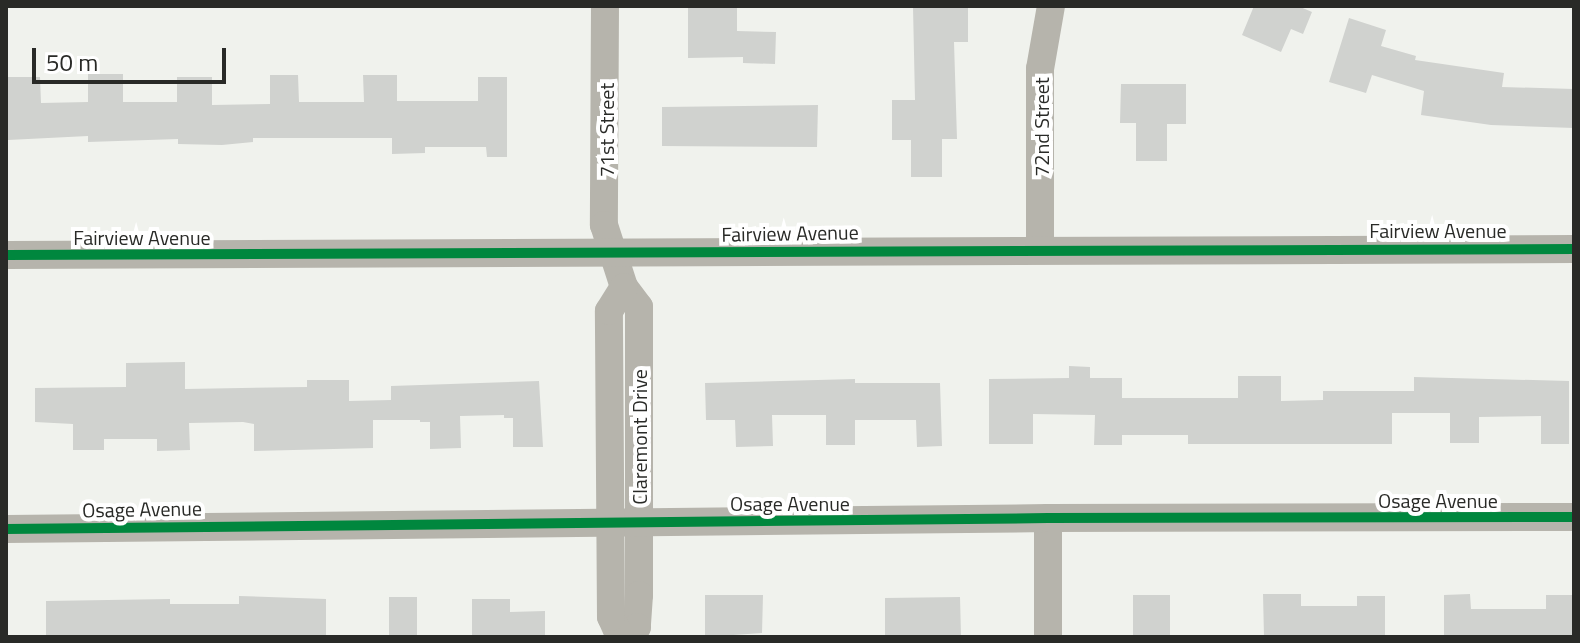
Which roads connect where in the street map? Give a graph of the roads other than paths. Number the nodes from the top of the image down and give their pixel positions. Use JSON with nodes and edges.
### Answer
{"nodes":[{"id":1,"x":605,"y":6,"type":"edge"},
{"id":2,"x":1051,"y":6,"type":"edge"},
{"id":3,"x":1040,"y":248,"type":"junction"},
{"id":4,"x":1574,"y":249,"type":"edge"},
{"id":5,"x":614,"y":253,"type":"junction"},
{"id":6,"x":6,"y":255,"type":"edge"},
{"id":7,"x":1574,"y":517,"type":"edge"},
{"id":8,"x":1048,"y":518,"type":"junction"},
{"id":9,"x":625,"y":522,"type":"junction"},
{"id":10,"x":6,"y":529,"type":"edge"},
{"id":11,"x":620,"y":637,"type":"edge"},
{"id":12,"x":628,"y":637,"type":"edge"},
{"id":13,"x":1048,"y":637,"type":"edge"}],
"edges":[{"from":1,"to":5,"type":"street","name":"71st Street"},
{"from":2,"to":3,"type":"street","name":"72nd Street"},
{"from":3,"to":4,"type":"street","name":"Fairview Avenue"},
{"from":3,"to":5,"type":"street","name":"Fairview Avenue"},
{"from":5,"to":6,"type":"street","name":"Fairview Avenue"},
{"from":5,"to":9,"type":"street","name":"Claremont Drive"},
{"from":7,"to":8,"type":"street","name":"Osage Avenue"},
{"from":8,"to":9,"type":"street","name":"Osage Avenue"},
{"from":8,"to":13,"type":"street"},
{"from":9,"to":10,"type":"street","name":"Osage Avenue"},
{"from":9,"to":11,"type":"street","name":"Claremont Drive"},
{"from":9,"to":12,"type":"street","name":"Claremont Drive"}]}
